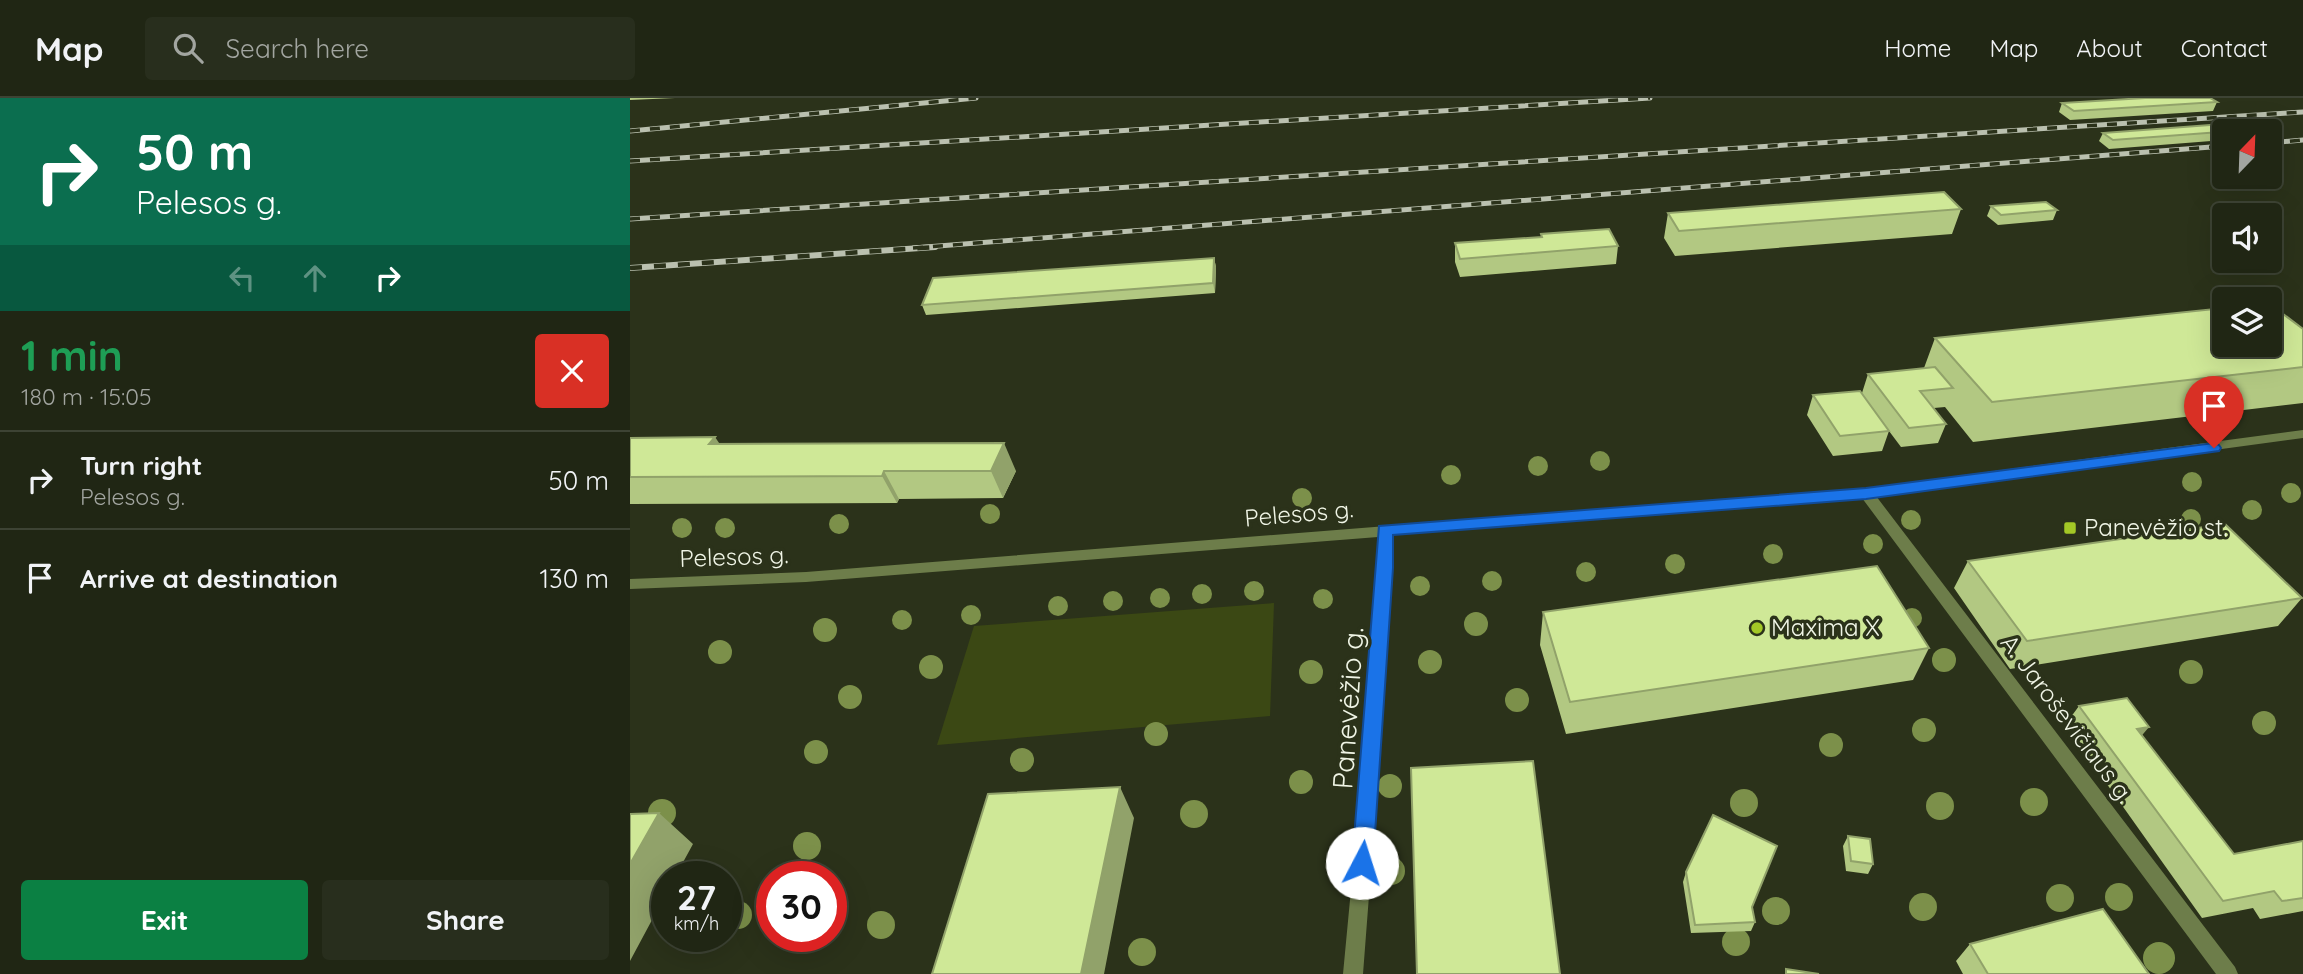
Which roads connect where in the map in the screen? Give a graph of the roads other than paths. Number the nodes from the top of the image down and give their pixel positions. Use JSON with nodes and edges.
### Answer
{"nodes":[{"id":1,"x":2303,"y":434,"type":"edge"},
{"id":2,"x":1866,"y":494,"type":"junction"},
{"id":3,"x":1385,"y":530,"type":"junction"},
{"id":4,"x":630,"y":584,"type":"edge"},
{"id":5,"x":1353,"y":974,"type":"edge"},
{"id":6,"x":2228,"y":974,"type":"edge"}],
"edges":[{"from":1,"to":2,"type":"street","name":"Pelesos g."},
{"from":2,"to":3,"type":"street","name":"Pelesos g."},
{"from":2,"to":6,"type":"street","name":"A. Jaroševičiaus g."},
{"from":3,"to":4,"type":"street","name":"Pelesos g."},
{"from":3,"to":5,"type":"street","name":"Panevėžio g."}]}
